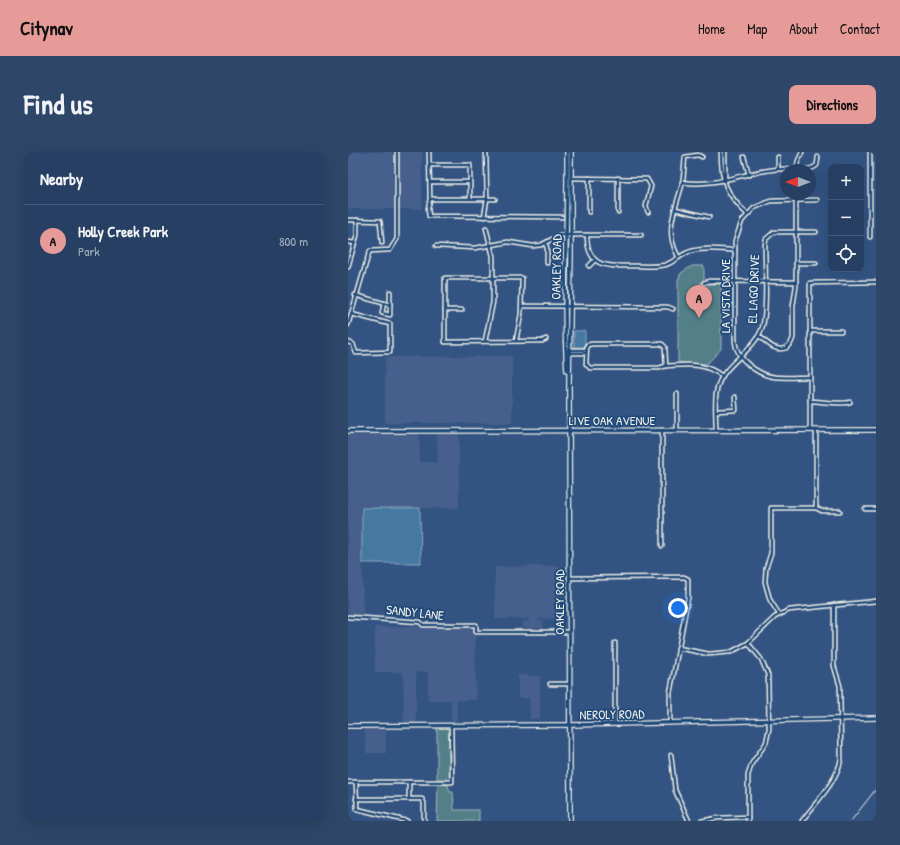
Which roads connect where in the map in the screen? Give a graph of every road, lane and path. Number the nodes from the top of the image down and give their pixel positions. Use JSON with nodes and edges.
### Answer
{"nodes":[{"id":1,"x":397,"y":152,"type":"edge"},
{"id":2,"x":430,"y":152,"type":"edge"},
{"id":3,"x":486,"y":152,"type":"edge"},
{"id":4,"x":567,"y":152,"type":"edge"},
{"id":5,"x":571,"y":152,"type":"edge"},
{"id":6,"x":721,"y":152,"type":"edge"},
{"id":7,"x":725,"y":152,"type":"edge"},
{"id":8,"x":802,"y":152,"type":"edge"},
{"id":9,"x":870,"y":152,"type":"edge"},
{"id":10,"x":702,"y":157,"type":"dead end"},
{"id":11,"x":744,"y":157,"type":"dead end"},
{"id":12,"x":818,"y":157,"type":"dead end"},
{"id":13,"x":778,"y":158,"type":"dead end"},
{"id":14,"x":797,"y":164,"type":"edge"},
{"id":15,"x":430,"y":165,"type":"junction"},
{"id":16,"x":816,"y":166,"type":"edge"},
{"id":17,"x":778,"y":169,"type":"joint"},
{"id":18,"x":749,"y":175,"type":"junction"},
{"id":19,"x":571,"y":178,"type":"junction"},
{"id":20,"x":589,"y":178,"type":"junction"},
{"id":21,"x":618,"y":178,"type":"junction"},
{"id":22,"x":725,"y":181,"type":"junction"},
{"id":23,"x":430,"y":182,"type":"junction"},
{"id":24,"x":470,"y":182,"type":"junction"},
{"id":25,"x":682,"y":182,"type":"junction"},
{"id":26,"x":495,"y":198,"type":"dead end"},
{"id":27,"x":430,"y":199,"type":"junction"},
{"id":28,"x":470,"y":199,"type":"junction"},
{"id":29,"x":487,"y":199,"type":"junction"},
{"id":30,"x":796,"y":200,"type":"joint"},
{"id":31,"x":675,"y":208,"type":"junction"},
{"id":32,"x":589,"y":212,"type":"dead end"},
{"id":33,"x":618,"y":212,"type":"dead end"},
{"id":34,"x":648,"y":212,"type":"dead end"},
{"id":35,"x":747,"y":214,"type":"junction"},
{"id":36,"x":562,"y":216,"type":"dead end"},
{"id":37,"x":484,"y":217,"type":"junction"},
{"id":38,"x":709,"y":217,"type":"dead end"},
{"id":39,"x":348,"y":220,"type":"edge"},
{"id":40,"x":357,"y":220,"type":"junction"},
{"id":41,"x":486,"y":228,"type":"dead end"},
{"id":42,"x":796,"y":232,"type":"junction"},
{"id":43,"x":816,"y":232,"type":"dead end"},
{"id":44,"x":569,"y":235,"type":"junction"},
{"id":45,"x":588,"y":235,"type":"junction"},
{"id":46,"x":641,"y":235,"type":"dead end"},
{"id":47,"x":870,"y":237,"type":"dead end"},
{"id":48,"x":348,"y":242,"type":"edge"},
{"id":49,"x":355,"y":243,"type":"junction"},
{"id":50,"x":382,"y":243,"type":"dead end"},
{"id":51,"x":545,"y":243,"type":"junction"},
{"id":52,"x":490,"y":245,"type":"junction"},
{"id":53,"x":436,"y":246,"type":"dead end"},
{"id":54,"x":735,"y":250,"type":"junction"},
{"id":55,"x":678,"y":256,"type":"junction"},
{"id":56,"x":595,"y":260,"type":"junction"},
{"id":57,"x":547,"y":263,"type":"dead end"},
{"id":58,"x":796,"y":263,"type":"junction"},
{"id":59,"x":816,"y":263,"type":"dead end"},
{"id":60,"x":589,"y":266,"type":"dead end"},
{"id":61,"x":348,"y":267,"type":"edge"},
{"id":62,"x":493,"y":278,"type":"junction"},
{"id":63,"x":735,"y":282,"type":"junction"},
{"id":64,"x":765,"y":282,"type":"junction"},
{"id":65,"x":796,"y":282,"type":"junction"},
{"id":66,"x":876,"y":282,"type":"edge"},
{"id":67,"x":704,"y":283,"type":"dead end"},
{"id":68,"x":390,"y":292,"type":"dead end"},
{"id":69,"x":355,"y":296,"type":"junction"},
{"id":70,"x":384,"y":304,"type":"junction"},
{"id":71,"x":390,"y":305,"type":"junction"},
{"id":72,"x":522,"y":306,"type":"junction"},
{"id":73,"x":567,"y":306,"type":"junction"},
{"id":74,"x":673,"y":309,"type":"dead end"},
{"id":75,"x":445,"y":310,"type":"junction"},
{"id":76,"x":462,"y":310,"type":"dead end"},
{"id":77,"x":351,"y":314,"type":"junction"},
{"id":78,"x":348,"y":325,"type":"edge"},
{"id":79,"x":810,"y":331,"type":"junction"},
{"id":80,"x":841,"y":331,"type":"dead end"},
{"id":81,"x":759,"y":336,"type":"junction"},
{"id":82,"x":546,"y":339,"type":"dead end"},
{"id":83,"x":485,"y":341,"type":"junction"},
{"id":84,"x":516,"y":341,"type":"junction"},
{"id":85,"x":348,"y":342,"type":"edge"},
{"id":86,"x":568,"y":351,"type":"junction"},
{"id":87,"x":586,"y":352,"type":"junction"},
{"id":88,"x":740,"y":356,"type":"junction"},
{"id":89,"x":666,"y":366,"type":"junction"},
{"id":90,"x":722,"y":376,"type":"junction"},
{"id":91,"x":810,"y":377,"type":"junction"},
{"id":92,"x":677,"y":394,"type":"dead end"},
{"id":93,"x":735,"y":397,"type":"dead end"},
{"id":94,"x":810,"y":400,"type":"junction"},
{"id":95,"x":850,"y":402,"type":"dead end"},
{"id":96,"x":716,"y":411,"type":"junction"},
{"id":97,"x":662,"y":429,"type":"junction"},
{"id":98,"x":677,"y":429,"type":"junction"},
{"id":99,"x":716,"y":429,"type":"junction"},
{"id":100,"x":810,"y":429,"type":"junction"},
{"id":101,"x":816,"y":429,"type":"junction"},
{"id":102,"x":348,"y":430,"type":"edge"},
{"id":103,"x":569,"y":430,"type":"junction"},
{"id":104,"x":876,"y":430,"type":"edge"},
{"id":105,"x":816,"y":508,"type":"junction"},
{"id":106,"x":865,"y":509,"type":"dead end"},
{"id":107,"x":876,"y":509,"type":"edge"},
{"id":108,"x":840,"y":511,"type":"dead end"},
{"id":109,"x":662,"y":546,"type":"dead end"},
{"id":110,"x":569,"y":578,"type":"junction"},
{"id":111,"x":876,"y":601,"type":"edge"},
{"id":112,"x":834,"y":605,"type":"junction"},
{"id":113,"x":779,"y":614,"type":"junction"},
{"id":114,"x":348,"y":617,"type":"edge"},
{"id":115,"x":569,"y":632,"type":"junction"},
{"id":116,"x":748,"y":643,"type":"junction"},
{"id":117,"x":615,"y":644,"type":"dead end"},
{"id":118,"x":678,"y":648,"type":"junction"},
{"id":119,"x":550,"y":684,"type":"dead end"},
{"id":120,"x":569,"y":684,"type":"junction"},
{"id":121,"x":876,"y":718,"type":"edge"},
{"id":122,"x":769,"y":720,"type":"junction"},
{"id":123,"x":840,"y":720,"type":"junction"},
{"id":124,"x":670,"y":723,"type":"junction"},
{"id":125,"x":615,"y":724,"type":"junction"},
{"id":126,"x":570,"y":725,"type":"junction"},
{"id":127,"x":348,"y":726,"type":"edge"},
{"id":128,"x":451,"y":726,"type":"junction"},
{"id":129,"x":670,"y":755,"type":"dead end"},
{"id":130,"x":348,"y":782,"type":"edge"},
{"id":131,"x":356,"y":782,"type":"junction"},
{"id":132,"x":410,"y":782,"type":"junction"},
{"id":133,"x":356,"y":799,"type":"junction"},
{"id":134,"x":410,"y":799,"type":"junction"},
{"id":135,"x":748,"y":819,"type":"edge"},
{"id":136,"x":407,"y":821,"type":"edge"},
{"id":137,"x":424,"y":821,"type":"edge"},
{"id":138,"x":570,"y":821,"type":"edge"},
{"id":139,"x":689,"y":821,"type":"edge"},
{"id":140,"x":701,"y":821,"type":"edge"},
{"id":141,"x":802,"y":821,"type":"edge"}],
"edges":[{"from":1,"to":69,"type":"street"},
{"from":2,"to":15,"type":"street"},
{"from":3,"to":29,"type":"street"},
{"from":4,"to":44,"type":"street","name":"OAKLEY ROAD"},
{"from":5,"to":19,"type":"street","name":"OAKLEY ROAD"},
{"from":6,"to":22,"type":"street"},
{"from":7,"to":22,"type":"street"},
{"from":8,"to":14,"type":"street"},
{"from":9,"to":47,"type":"street"},
{"from":10,"to":25,"type":"street"},
{"from":11,"to":18,"type":"street"},
{"from":12,"to":16,"type":"street"},
{"from":13,"to":17,"type":"street"},
{"from":15,"to":23,"type":"street"},
{"from":15,"to":24,"type":"street"},
{"from":17,"to":18,"type":"street"},
{"from":18,"to":22,"type":"street"},
{"from":19,"to":20,"type":"street"},
{"from":19,"to":44,"type":"street","name":"OAKLEY ROAD"},
{"from":20,"to":21,"type":"street"},
{"from":20,"to":32,"type":"street"},
{"from":21,"to":33,"type":"street"},
{"from":21,"to":34,"type":"street"},
{"from":22,"to":25,"type":"street"},
{"from":22,"to":35,"type":"street"},
{"from":23,"to":24,"type":"street"},
{"from":23,"to":27,"type":"street"},
{"from":24,"to":28,"type":"street"},
{"from":25,"to":31,"type":"street"},
{"from":26,"to":29,"type":"street"},
{"from":27,"to":28,"type":"street"},
{"from":27,"to":37,"type":"street"},
{"from":28,"to":29,"type":"street"},
{"from":29,"to":37,"type":"street"},
{"from":30,"to":35,"type":"street","name":"LA VISTA DRIVE"},
{"from":30,"to":42,"type":"street"},
{"from":31,"to":38,"type":"street"},
{"from":31,"to":55,"type":"street"},
{"from":35,"to":54,"type":"street","name":"LA VISTA DRIVE"},
{"from":36,"to":37,"type":"street"},
{"from":39,"to":40,"type":"street"},
{"from":40,"to":49,"type":"street"},
{"from":40,"to":50,"type":"street"},
{"from":41,"to":52,"type":"street"},
{"from":42,"to":43,"type":"street","name":"EL LAGO DRIVE"},
{"from":42,"to":58,"type":"street"},
{"from":42,"to":64,"type":"street","name":"EL LAGO DRIVE"},
{"from":44,"to":45,"type":"street"},
{"from":44,"to":51,"type":"street"},
{"from":44,"to":73,"type":"street","name":"OAKLEY ROAD"},
{"from":45,"to":46,"type":"street"},
{"from":45,"to":56,"type":"street"},
{"from":48,"to":49,"type":"street"},
{"from":49,"to":61,"type":"street"},
{"from":51,"to":52,"type":"street"},
{"from":51,"to":57,"type":"street"},
{"from":52,"to":53,"type":"street"},
{"from":52,"to":62,"type":"street"},
{"from":54,"to":55,"type":"street"},
{"from":54,"to":63,"type":"street","name":"LA VISTA DRIVE"},
{"from":55,"to":56,"type":"street"},
{"from":56,"to":60,"type":"street"},
{"from":58,"to":59,"type":"street"},
{"from":58,"to":65,"type":"street"},
{"from":62,"to":72,"type":"street"},
{"from":62,"to":75,"type":"street"},
{"from":62,"to":83,"type":"street"},
{"from":63,"to":64,"type":"street"},
{"from":63,"to":67,"type":"street"},
{"from":63,"to":88,"type":"street","name":"LA VISTA DRIVE"},
{"from":64,"to":65,"type":"street"},
{"from":64,"to":81,"type":"street","name":"EL LAGO DRIVE"},
{"from":65,"to":81,"type":"street"},
{"from":66,"to":79,"type":"street"},
{"from":68,"to":71,"type":"street"},
{"from":69,"to":70,"type":"street"},
{"from":69,"to":77,"type":"street"},
{"from":70,"to":71,"type":"street"},
{"from":70,"to":71,"type":"street"},
{"from":72,"to":73,"type":"street"},
{"from":72,"to":84,"type":"street"},
{"from":73,"to":74,"type":"street"},
{"from":73,"to":86,"type":"street","name":"OAKLEY ROAD"},
{"from":75,"to":76,"type":"street"},
{"from":75,"to":83,"type":"street"},
{"from":77,"to":78,"type":"street"},
{"from":77,"to":85,"type":"street"},
{"from":79,"to":80,"type":"street"},
{"from":79,"to":91,"type":"street"},
{"from":81,"to":88,"type":"street","name":"EL LAGO DRIVE"},
{"from":82,"to":84,"type":"street"},
{"from":83,"to":84,"type":"street"},
{"from":86,"to":87,"type":"street"},
{"from":86,"to":103,"type":"street","name":"OAKLEY ROAD"},
{"from":87,"to":89,"type":"street"},
{"from":87,"to":89,"type":"street"},
{"from":88,"to":90,"type":"street","name":"EL LAGO DRIVE"},
{"from":88,"to":91,"type":"street"},
{"from":89,"to":90,"type":"street"},
{"from":90,"to":96,"type":"street","name":"EL LAGO DRIVE"},
{"from":91,"to":94,"type":"street"},
{"from":92,"to":98,"type":"street"},
{"from":93,"to":96,"type":"street"},
{"from":94,"to":95,"type":"street"},
{"from":94,"to":100,"type":"street"},
{"from":96,"to":99,"type":"street","name":"EL LAGO DRIVE"},
{"from":97,"to":98,"type":"street","name":"LIVE OAK AVENUE"},
{"from":97,"to":103,"type":"street","name":"LIVE OAK AVENUE"},
{"from":97,"to":109,"type":"street"},
{"from":98,"to":99,"type":"street","name":"LIVE OAK AVENUE"},
{"from":99,"to":100,"type":"street","name":"LIVE OAK AVENUE"},
{"from":100,"to":101,"type":"street","name":"LIVE OAK AVENUE"},
{"from":101,"to":104,"type":"street","name":"LIVE OAK AVENUE"},
{"from":101,"to":105,"type":"street"},
{"from":102,"to":103,"type":"street","name":"LIVE OAK AVENUE"},
{"from":103,"to":110,"type":"street","name":"OAKLEY ROAD"},
{"from":105,"to":108,"type":"street"},
{"from":105,"to":113,"type":"street"},
{"from":106,"to":107,"type":"street"},
{"from":110,"to":115,"type":"street","name":"OAKLEY ROAD"},
{"from":110,"to":118,"type":"street"},
{"from":111,"to":112,"type":"street"},
{"from":112,"to":113,"type":"street"},
{"from":112,"to":123,"type":"street"},
{"from":113,"to":116,"type":"street"},
{"from":114,"to":115,"type":"street","name":"SANDY LANE"},
{"from":115,"to":120,"type":"street","name":"OAKLEY ROAD"},
{"from":116,"to":118,"type":"street"},
{"from":116,"to":122,"type":"street"},
{"from":117,"to":125,"type":"street"},
{"from":118,"to":124,"type":"street"},
{"from":119,"to":120,"type":"street"},
{"from":120,"to":126,"type":"street","name":"OAKLEY ROAD"},
{"from":121,"to":123,"type":"street","name":"NEROLY ROAD"},
{"from":122,"to":123,"type":"street","name":"NEROLY ROAD"},
{"from":122,"to":124,"type":"street","name":"NEROLY ROAD"},
{"from":122,"to":135,"type":"street"},
{"from":123,"to":141,"type":"street"},
{"from":124,"to":125,"type":"street","name":"NEROLY ROAD"},
{"from":125,"to":126,"type":"street","name":"NEROLY ROAD"},
{"from":126,"to":128,"type":"street","name":"NEROLY ROAD"},
{"from":126,"to":138,"type":"street","name":"OAKLEY ROAD"},
{"from":127,"to":128,"type":"street","name":"NEROLY ROAD"},
{"from":128,"to":132,"type":"street"},
{"from":129,"to":139,"type":"street"},
{"from":130,"to":131,"type":"street"},
{"from":131,"to":132,"type":"street"},
{"from":131,"to":133,"type":"street"},
{"from":132,"to":134,"type":"street"},
{"from":133,"to":134,"type":"street"},
{"from":133,"to":136,"type":"street"},
{"from":134,"to":137,"type":"street"},
{"from":135,"to":140,"type":"street"}]}
